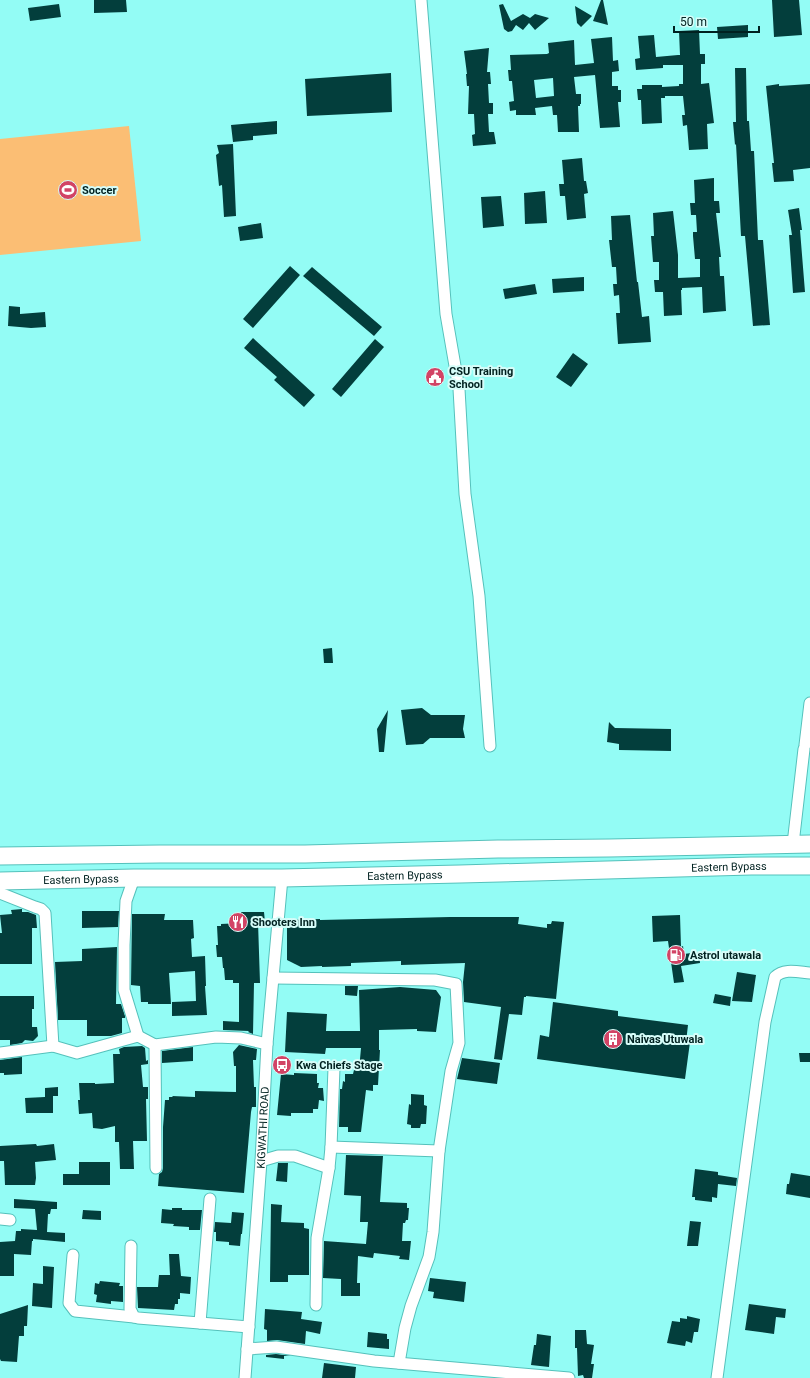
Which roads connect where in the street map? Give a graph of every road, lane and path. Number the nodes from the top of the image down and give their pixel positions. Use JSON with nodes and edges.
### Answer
{"nodes":[{"id":1,"x":421,"y":0,"type":"edge"},
{"id":2,"x":810,"y":703,"type":"edge"},
{"id":3,"x":490,"y":746,"type":"dead end"},
{"id":4,"x":793,"y":844,"type":"junction"},
{"id":5,"x":810,"y":844,"type":"edge"},
{"id":6,"x":0,"y":856,"type":"edge"},
{"id":7,"x":810,"y":866,"type":"edge"},
{"id":8,"x":134,"y":878,"type":"junction"},
{"id":9,"x":282,"y":878,"type":"junction"},
{"id":10,"x":0,"y":881,"type":"edge"},
{"id":11,"x":0,"y":893,"type":"edge"},
{"id":12,"x":810,"y":973,"type":"edge"},
{"id":13,"x":273,"y":978,"type":"junction"},
{"id":14,"x":138,"y":1036,"type":"junction"},
{"id":15,"x":267,"y":1044,"type":"junction"},
{"id":16,"x":155,"y":1045,"type":"junction"},
{"id":17,"x":53,"y":1046,"type":"junction"},
{"id":18,"x":0,"y":1053,"type":"edge"},
{"id":19,"x":334,"y":1068,"type":"dead end"},
{"id":20,"x":331,"y":1147,"type":"junction"},
{"id":21,"x":439,"y":1151,"type":"junction"},
{"id":22,"x":261,"y":1161,"type":"junction"},
{"id":23,"x":156,"y":1168,"type":"dead end"},
{"id":24,"x":329,"y":1168,"type":"junction"},
{"id":25,"x":210,"y":1199,"type":"dead end"},
{"id":26,"x":132,"y":1246,"type":"dead end"},
{"id":27,"x":73,"y":1254,"type":"dead end"},
{"id":28,"x":316,"y":1305,"type":"dead end"},
{"id":29,"x":134,"y":1316,"type":"junction"},
{"id":30,"x":200,"y":1323,"type":"junction"},
{"id":31,"x":249,"y":1327,"type":"junction"},
{"id":32,"x":247,"y":1349,"type":"junction"},
{"id":33,"x":399,"y":1363,"type":"junction"},
{"id":34,"x":245,"y":1378,"type":"edge"},
{"id":35,"x":568,"y":1378,"type":"edge"},
{"id":36,"x":717,"y":1378,"type":"edge"}],
"edges":[{"from":1,"to":3,"type":"street"},
{"from":2,"to":4,"type":"street"},
{"from":4,"to":5,"type":"main road","name":"Eastern Bypass"},
{"from":4,"to":6,"type":"main road","name":"Eastern Bypass"},
{"from":7,"to":9,"type":"main road","name":"Eastern Bypass"},
{"from":8,"to":9,"type":"main road","name":"Eastern Bypass"},
{"from":8,"to":10,"type":"main road","name":"Eastern Bypass"},
{"from":8,"to":14,"type":"street"},
{"from":9,"to":13,"type":"street","name":"KIGWATHI ROAD"},
{"from":11,"to":17,"type":"street"},
{"from":12,"to":36,"type":"street"},
{"from":13,"to":15,"type":"street","name":"KIGWATHI ROAD"},
{"from":13,"to":21,"type":"street"},
{"from":14,"to":16,"type":"street"},
{"from":14,"to":17,"type":"street"},
{"from":15,"to":16,"type":"street"},
{"from":15,"to":22,"type":"street","name":"KIGWATHI ROAD"},
{"from":16,"to":23,"type":"street"},
{"from":17,"to":18,"type":"street"},
{"from":19,"to":20,"type":"street"},
{"from":20,"to":21,"type":"street"},
{"from":20,"to":24,"type":"street"},
{"from":21,"to":33,"type":"street"},
{"from":22,"to":24,"type":"street"},
{"from":22,"to":31,"type":"street","name":"KIGWATHI ROAD"},
{"from":24,"to":28,"type":"street"},
{"from":25,"to":30,"type":"street"},
{"from":26,"to":29,"type":"street"},
{"from":27,"to":29,"type":"street"},
{"from":29,"to":30,"type":"street"},
{"from":30,"to":31,"type":"street"},
{"from":31,"to":32,"type":"street","name":"KIGWATHI ROAD"},
{"from":32,"to":33,"type":"street"},
{"from":32,"to":34,"type":"street","name":"KIGWATHI ROAD"},
{"from":33,"to":35,"type":"street"}]}
